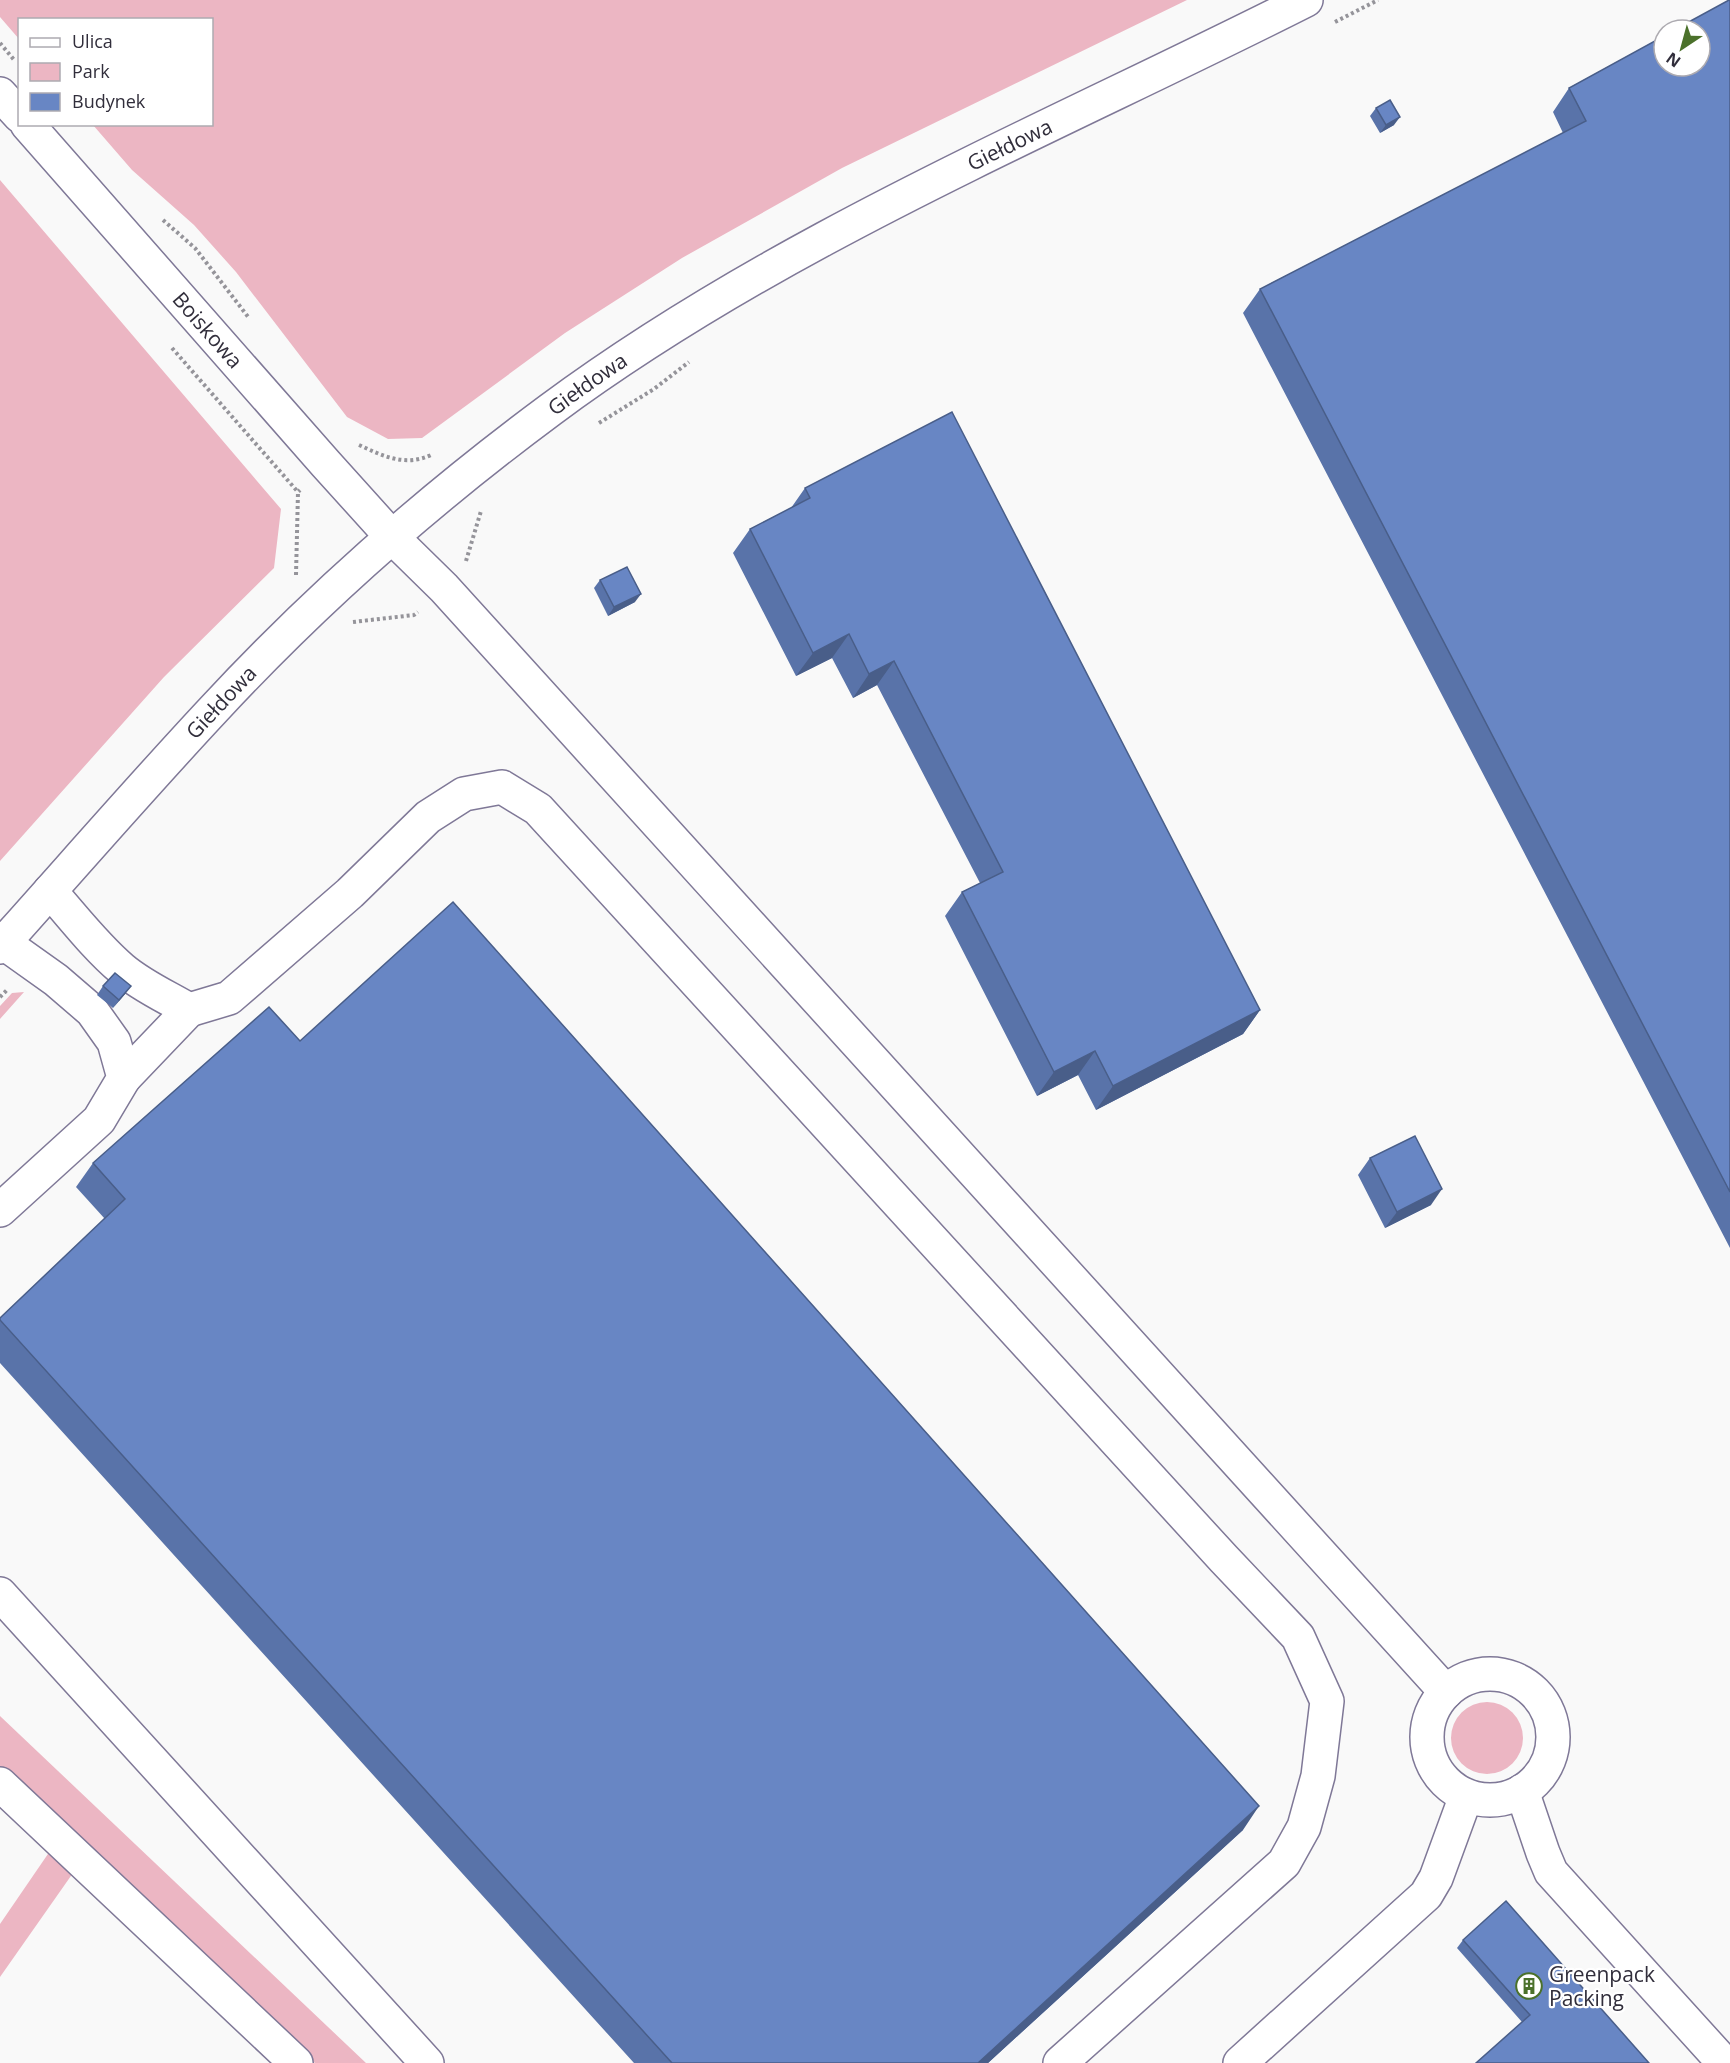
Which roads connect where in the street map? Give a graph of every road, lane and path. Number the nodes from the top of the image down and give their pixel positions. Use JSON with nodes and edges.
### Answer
{"nodes":[{"id":1,"x":1306,"y":0,"type":"edge"},
{"id":2,"x":1378,"y":0,"type":"edge"},
{"id":3,"x":1334,"y":22,"type":"dead end"},
{"id":4,"x":0,"y":43,"type":"edge"},
{"id":5,"x":18,"y":63,"type":"edge"},
{"id":6,"x":0,"y":93,"type":"edge"},
{"id":7,"x":18,"y":114,"type":"edge"},
{"id":8,"x":29,"y":126,"type":"edge"},
{"id":9,"x":160,"y":218,"type":"dead end"},
{"id":10,"x":251,"y":322,"type":"dead end"},
{"id":11,"x":697,"y":356,"type":"dead end"},
{"id":12,"x":596,"y":425,"type":"dead end"},
{"id":13,"x":350,"y":442,"type":"dead end"},
{"id":14,"x":436,"y":453,"type":"dead end"},
{"id":15,"x":391,"y":536,"type":"junction"},
{"id":16,"x":50,"y":891,"type":"junction"},
{"id":17,"x":2,"y":945,"type":"edge"},
{"id":18,"x":189,"y":1010,"type":"junction"},
{"id":19,"x":124,"y":1078,"type":"junction"},
{"id":20,"x":0,"y":1210,"type":"edge"},
{"id":21,"x":0,"y":1594,"type":"edge"},
{"id":22,"x":1446,"y":1692,"type":"junction"},
{"id":23,"x":0,"y":1784,"type":"edge"},
{"id":24,"x":1522,"y":1791,"type":"junction"},
{"id":25,"x":1466,"y":1796,"type":"junction"},
{"id":26,"x":296,"y":2063,"type":"edge"},
{"id":27,"x":427,"y":2063,"type":"edge"},
{"id":28,"x":1060,"y":2063,"type":"edge"},
{"id":29,"x":1240,"y":2063,"type":"edge"},
{"id":30,"x":1724,"y":2063,"type":"edge"}],
"edges":[{"from":1,"to":15,"type":"street","name":"Giełdowa"},
{"from":2,"to":3,"type":"path"},
{"from":4,"to":5,"type":"path"},
{"from":6,"to":7,"type":"street"},
{"from":8,"to":15,"type":"street","name":"Boiskowa"},
{"from":9,"to":10,"type":"path"},
{"from":11,"to":12,"type":"path"},
{"from":13,"to":14,"type":"path"},
{"from":15,"to":16,"type":"street","name":"Giełdowa"},
{"from":15,"to":22,"type":"street","name":"Boiskowa"},
{"from":16,"to":17,"type":"street","name":"Giełdowa"},
{"from":16,"to":18,"type":"street"},
{"from":17,"to":19,"type":"street"},
{"from":18,"to":19,"type":"street"},
{"from":18,"to":28,"type":"street"},
{"from":19,"to":20,"type":"street"},
{"from":21,"to":27,"type":"street"},
{"from":22,"to":24,"type":"street"},
{"from":22,"to":25,"type":"street"},
{"from":23,"to":26,"type":"street"},
{"from":24,"to":25,"type":"street"},
{"from":24,"to":30,"type":"street"},
{"from":25,"to":29,"type":"street"}]}
